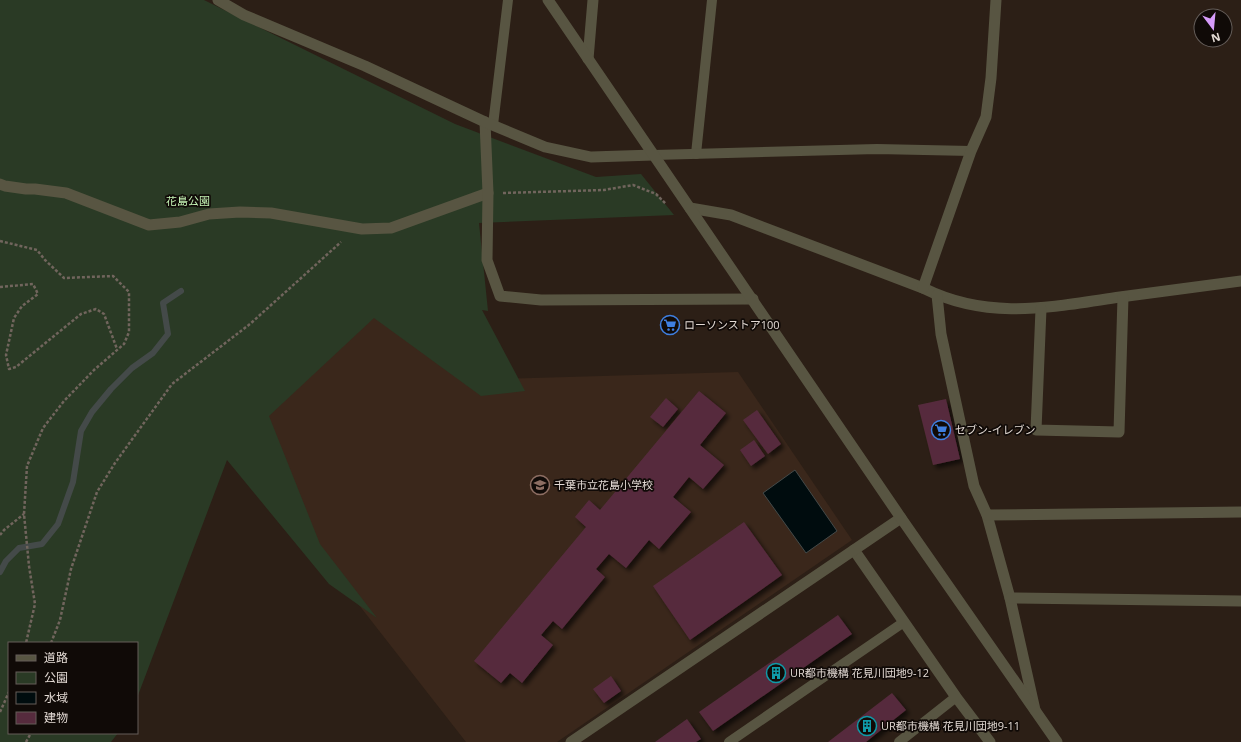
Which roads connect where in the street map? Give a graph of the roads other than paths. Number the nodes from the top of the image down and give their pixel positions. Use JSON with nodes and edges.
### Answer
{"nodes":[{"id":1,"x":218,"y":0,"type":"edge"},
{"id":2,"x":508,"y":0,"type":"edge"},
{"id":3,"x":548,"y":0,"type":"edge"},
{"id":4,"x":593,"y":0,"type":"edge"},
{"id":5,"x":712,"y":0,"type":"edge"},
{"id":6,"x":996,"y":0,"type":"edge"},
{"id":7,"x":588,"y":59,"type":"junction"},
{"id":8,"x":489,"y":124,"type":"junction"},
{"id":9,"x":971,"y":151,"type":"junction"},
{"id":10,"x":696,"y":154,"type":"junction"},
{"id":11,"x":654,"y":155,"type":"junction"},
{"id":12,"x":0,"y":184,"type":"edge"},
{"id":13,"x":488,"y":193,"type":"junction"},
{"id":14,"x":690,"y":208,"type":"junction"},
{"id":15,"x":1241,"y":281,"type":"edge"},
{"id":16,"x":923,"y":288,"type":"junction"},
{"id":17,"x":937,"y":295,"type":"junction"},
{"id":18,"x":1123,"y":297,"type":"junction"},
{"id":19,"x":753,"y":299,"type":"junction"},
{"id":20,"x":1041,"y":309,"type":"junction"},
{"id":21,"x":1241,"y":512,"type":"edge"},
{"id":22,"x":987,"y":515,"type":"junction"},
{"id":23,"x":901,"y":518,"type":"junction"},
{"id":24,"x":854,"y":550,"type":"junction"},
{"id":25,"x":1010,"y":598,"type":"junction"},
{"id":26,"x":1241,"y":601,"type":"edge"},
{"id":27,"x":904,"y":622,"type":"junction"},
{"id":28,"x":956,"y":697,"type":"junction"},
{"id":29,"x":1036,"y":712,"type":"junction"},
{"id":30,"x":571,"y":742,"type":"edge"},
{"id":31,"x":729,"y":742,"type":"edge"},
{"id":32,"x":899,"y":742,"type":"edge"},
{"id":33,"x":990,"y":742,"type":"edge"},
{"id":34,"x":1058,"y":742,"type":"edge"}],
"edges":[{"from":1,"to":8,"type":"street"},
{"from":2,"to":8,"type":"lane"},
{"from":3,"to":7,"type":"street"},
{"from":4,"to":7,"type":"street"},
{"from":5,"to":10,"type":"lane"},
{"from":6,"to":9,"type":"street"},
{"from":7,"to":11,"type":"street"},
{"from":8,"to":11,"type":"street"},
{"from":8,"to":13,"type":"street"},
{"from":9,"to":10,"type":"lane"},
{"from":9,"to":16,"type":"street"},
{"from":10,"to":11,"type":"lane"},
{"from":11,"to":14,"type":"street"},
{"from":12,"to":13,"type":"street"},
{"from":13,"to":19,"type":"street"},
{"from":14,"to":16,"type":"street"},
{"from":14,"to":19,"type":"street"},
{"from":15,"to":18,"type":"street"},
{"from":16,"to":17,"type":"street"},
{"from":17,"to":20,"type":"street"},
{"from":17,"to":22,"type":"street"},
{"from":18,"to":20,"type":"street"},
{"from":18,"to":20,"type":"street"},
{"from":19,"to":23,"type":"street"},
{"from":21,"to":22,"type":"street"},
{"from":22,"to":25,"type":"street"},
{"from":23,"to":24,"type":"street"},
{"from":23,"to":29,"type":"street"},
{"from":24,"to":27,"type":"street"},
{"from":24,"to":30,"type":"street"},
{"from":25,"to":26,"type":"street"},
{"from":25,"to":29,"type":"street"},
{"from":27,"to":28,"type":"street"},
{"from":27,"to":31,"type":"lane"},
{"from":28,"to":32,"type":"lane"},
{"from":28,"to":33,"type":"street"},
{"from":29,"to":34,"type":"street"}]}
